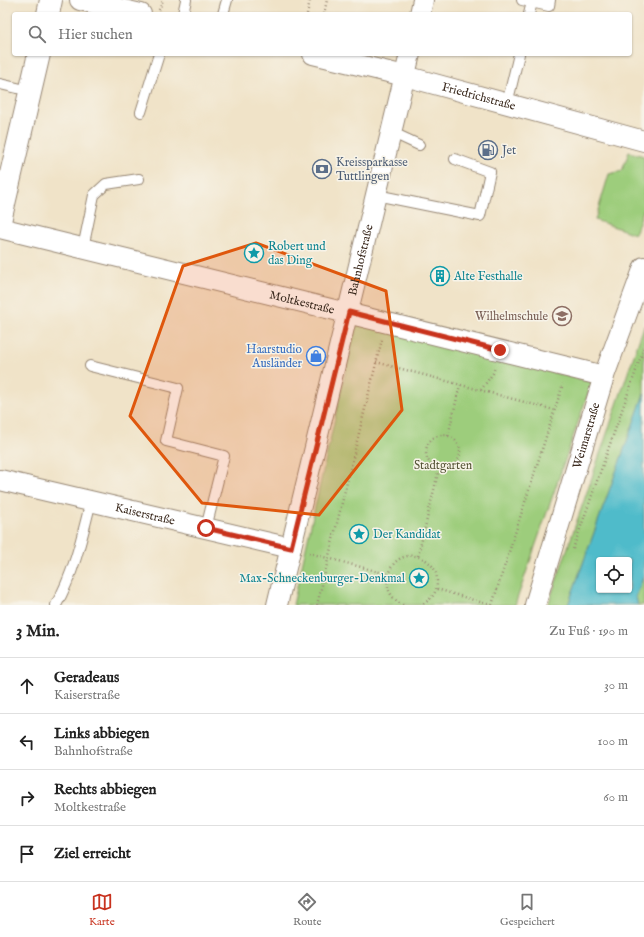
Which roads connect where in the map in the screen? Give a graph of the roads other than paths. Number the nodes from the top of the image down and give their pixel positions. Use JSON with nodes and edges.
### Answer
{"nodes":[{"id":1,"x":51,"y":0,"type":"edge"},
{"id":2,"x":80,"y":0,"type":"edge"},
{"id":3,"x":186,"y":0,"type":"edge"},
{"id":4,"x":227,"y":0,"type":"edge"},
{"id":5,"x":423,"y":0,"type":"edge"},
{"id":6,"x":522,"y":0,"type":"edge"},
{"id":7,"x":550,"y":0,"type":"edge"},
{"id":8,"x":532,"y":2,"type":"junction"},
{"id":9,"x":48,"y":12,"type":"edge"},
{"id":10,"x":132,"y":12,"type":"edge"},
{"id":11,"x":183,"y":12,"type":"edge"},
{"id":12,"x":224,"y":12,"type":"edge"},
{"id":13,"x":420,"y":12,"type":"edge"},
{"id":14,"x":530,"y":12,"type":"edge"},
{"id":15,"x":39,"y":56,"type":"edge"},
{"id":16,"x":159,"y":56,"type":"edge"},
{"id":17,"x":321,"y":56,"type":"edge"},
{"id":18,"x":410,"y":56,"type":"edge"},
{"id":19,"x":519,"y":56,"type":"edge"},
{"id":20,"x":405,"y":76,"type":"junction"},
{"id":21,"x":0,"y":84,"type":"edge"},
{"id":22,"x":30,"y":91,"type":"junction"},
{"id":23,"x":507,"y":104,"type":"junction"},
{"id":24,"x":141,"y":112,"type":"dead end"},
{"id":25,"x":391,"y":132,"type":"junction"},
{"id":26,"x":644,"y":142,"type":"edge"},
{"id":27,"x":419,"y":145,"type":"dead end"},
{"id":28,"x":456,"y":160,"type":"dead end"},
{"id":29,"x":139,"y":179,"type":"dead end"},
{"id":30,"x":376,"y":195,"type":"junction"},
{"id":31,"x":0,"y":221,"type":"edge"},
{"id":32,"x":0,"y":228,"type":"edge"},
{"id":33,"x":83,"y":248,"type":"junction"},
{"id":34,"x":644,"y":267,"type":"edge"},
{"id":35,"x":349,"y":312,"type":"junction"},
{"id":36,"x":90,"y":366,"type":"dead end"},
{"id":37,"x":604,"y":376,"type":"junction"},
{"id":38,"x":0,"y":480,"type":"edge"},
{"id":39,"x":91,"y":501,"type":"junction"},
{"id":40,"x":206,"y":528,"type":"junction"},
{"id":41,"x":298,"y":550,"type":"junction"},
{"id":42,"x":56,"y":605,"type":"edge"},
{"id":43,"x":277,"y":605,"type":"edge"},
{"id":44,"x":535,"y":605,"type":"edge"}],
"edges":[{"from":1,"to":9,"type":"street"},
{"from":2,"to":10,"type":"street"},
{"from":3,"to":11,"type":"lane"},
{"from":4,"to":12,"type":"lane"},
{"from":5,"to":13,"type":"street"},
{"from":6,"to":8,"type":"lane"},
{"from":7,"to":8,"type":"lane"},
{"from":8,"to":14,"type":"lane"},
{"from":15,"to":22,"type":"street"},
{"from":16,"to":24,"type":"lane"},
{"from":17,"to":20,"type":"street","name":"Friedrichstraße"},
{"from":18,"to":20,"type":"street","name":"Bahnhofstraße"},
{"from":19,"to":23,"type":"lane"},
{"from":20,"to":23,"type":"street","name":"Friedrichstraße"},
{"from":20,"to":25,"type":"street","name":"Bahnhofstraße"},
{"from":21,"to":22,"type":"lane"},
{"from":22,"to":31,"type":"street"},
{"from":23,"to":26,"type":"street","name":"Friedrichstraße"},
{"from":25,"to":27,"type":"lane"},
{"from":25,"to":30,"type":"street","name":"Bahnhofstraße"},
{"from":28,"to":30,"type":"lane"},
{"from":29,"to":33,"type":"lane"},
{"from":30,"to":35,"type":"street","name":"Bahnhofstraße"},
{"from":32,"to":33,"type":"street","name":"Moltkestraße"},
{"from":33,"to":35,"type":"street","name":"Moltkestraße"},
{"from":34,"to":37,"type":"street","name":"Weimarstraße"},
{"from":35,"to":37,"type":"street","name":"Moltkestraße"},
{"from":35,"to":41,"type":"street","name":"Bahnhofstraße"},
{"from":36,"to":40,"type":"lane"},
{"from":37,"to":44,"type":"street","name":"Weimarstraße"},
{"from":38,"to":39,"type":"street","name":"Kaiserstraße"},
{"from":39,"to":40,"type":"street","name":"Kaiserstraße"},
{"from":39,"to":42,"type":"lane"},
{"from":40,"to":41,"type":"street","name":"Kaiserstraße"},
{"from":41,"to":43,"type":"street","name":"Bahnhofstraße"}]}
